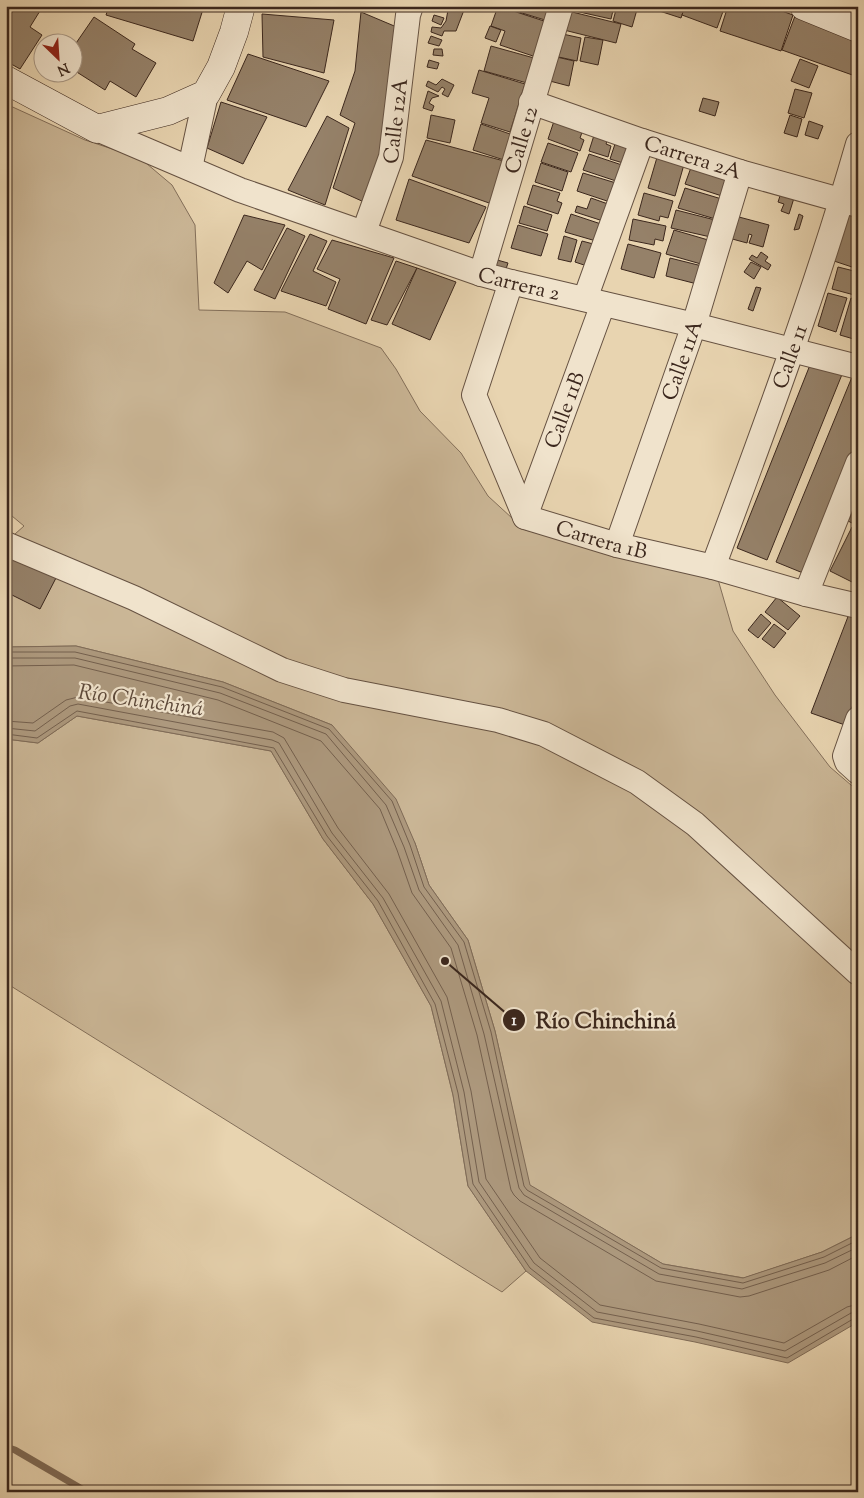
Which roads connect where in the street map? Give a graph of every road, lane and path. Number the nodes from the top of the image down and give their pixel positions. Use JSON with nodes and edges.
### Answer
{"nodes":[{"id":1,"x":241,"y":6,"type":"edge"},
{"id":2,"x":411,"y":6,"type":"edge"},
{"id":3,"x":561,"y":6,"type":"edge"},
{"id":4,"x":808,"y":7,"type":"edge"},
{"id":5,"x":858,"y":28,"type":"edge"},
{"id":6,"x":6,"y":80,"type":"edge"},
{"id":7,"x":206,"y":94,"type":"junction"},
{"id":8,"x":532,"y":102,"type":"junction"},
{"id":9,"x":97,"y":129,"type":"junction"},
{"id":10,"x":642,"y":140,"type":"junction"},
{"id":11,"x":858,"y":144,"type":"edge"},
{"id":12,"x":190,"y":168,"type":"junction"},
{"id":13,"x":740,"y":172,"type":"junction"},
{"id":14,"x":850,"y":203,"type":"edge"},
{"id":15,"x":364,"y":232,"type":"junction"},
{"id":16,"x":482,"y":274,"type":"junction"},
{"id":17,"x":511,"y":282,"type":"junction"},
{"id":18,"x":594,"y":302,"type":"junction"},
{"id":19,"x":694,"y":325,"type":"junction"},
{"id":20,"x":793,"y":350,"type":"junction"},
{"id":21,"x":858,"y":367,"type":"edge"},
{"id":22,"x":858,"y":463,"type":"edge"},
{"id":23,"x":525,"y":517,"type":"junction"},
{"id":24,"x":6,"y":544,"type":"edge"},
{"id":25,"x":617,"y":545,"type":"junction"},
{"id":26,"x":713,"y":567,"type":"junction"},
{"id":27,"x":806,"y":594,"type":"junction"},
{"id":28,"x":858,"y":606,"type":"edge"},
{"id":29,"x":858,"y":719,"type":"edge"},
{"id":30,"x":851,"y":764,"type":"edge"},
{"id":31,"x":858,"y":973,"type":"edge"}],
"edges":[{"from":1,"to":7,"type":"main road"},
{"from":2,"to":15,"type":"street","name":"Calle 12A"},
{"from":3,"to":8,"type":"street","name":"Calle 12"},
{"from":4,"to":5,"type":"main road"},
{"from":6,"to":9,"type":"main road","name":"Carrera 2"},
{"from":7,"to":9,"type":"main road"},
{"from":7,"to":12,"type":"street"},
{"from":8,"to":10,"type":"street","name":"Carrera 2A"},
{"from":8,"to":16,"type":"street","name":"Calle 12"},
{"from":9,"to":12,"type":"street","name":"Carrera 2"},
{"from":10,"to":13,"type":"street","name":"Carrera 2A"},
{"from":10,"to":18,"type":"street","name":"Calle 11B"},
{"from":11,"to":14,"type":"street","name":"Calle 11"},
{"from":12,"to":15,"type":"street","name":"Carrera 2"},
{"from":13,"to":14,"type":"street","name":"Carrera 2A"},
{"from":13,"to":19,"type":"street","name":"Calle 11A"},
{"from":14,"to":20,"type":"street","name":"Calle 11"},
{"from":15,"to":16,"type":"street","name":"Carrera 2"},
{"from":16,"to":17,"type":"street","name":"Carrera 2"},
{"from":17,"to":18,"type":"street","name":"Carrera 2"},
{"from":17,"to":23,"type":"street"},
{"from":18,"to":19,"type":"street","name":"Carrera 2"},
{"from":18,"to":23,"type":"street","name":"Calle 11B"},
{"from":19,"to":20,"type":"street","name":"Carrera 2"},
{"from":19,"to":25,"type":"street","name":"Calle 11A"},
{"from":20,"to":21,"type":"street","name":"Carrera 2"},
{"from":20,"to":26,"type":"street","name":"Calle 11"},
{"from":22,"to":27,"type":"street"},
{"from":23,"to":25,"type":"street","name":"Carrera 1B"},
{"from":24,"to":31,"type":"street"},
{"from":25,"to":26,"type":"street","name":"Carrera 1B"},
{"from":26,"to":27,"type":"street","name":"Carrera 1B"},
{"from":27,"to":28,"type":"street","name":"Carrera 1B"},
{"from":29,"to":30,"type":"street"}]}
